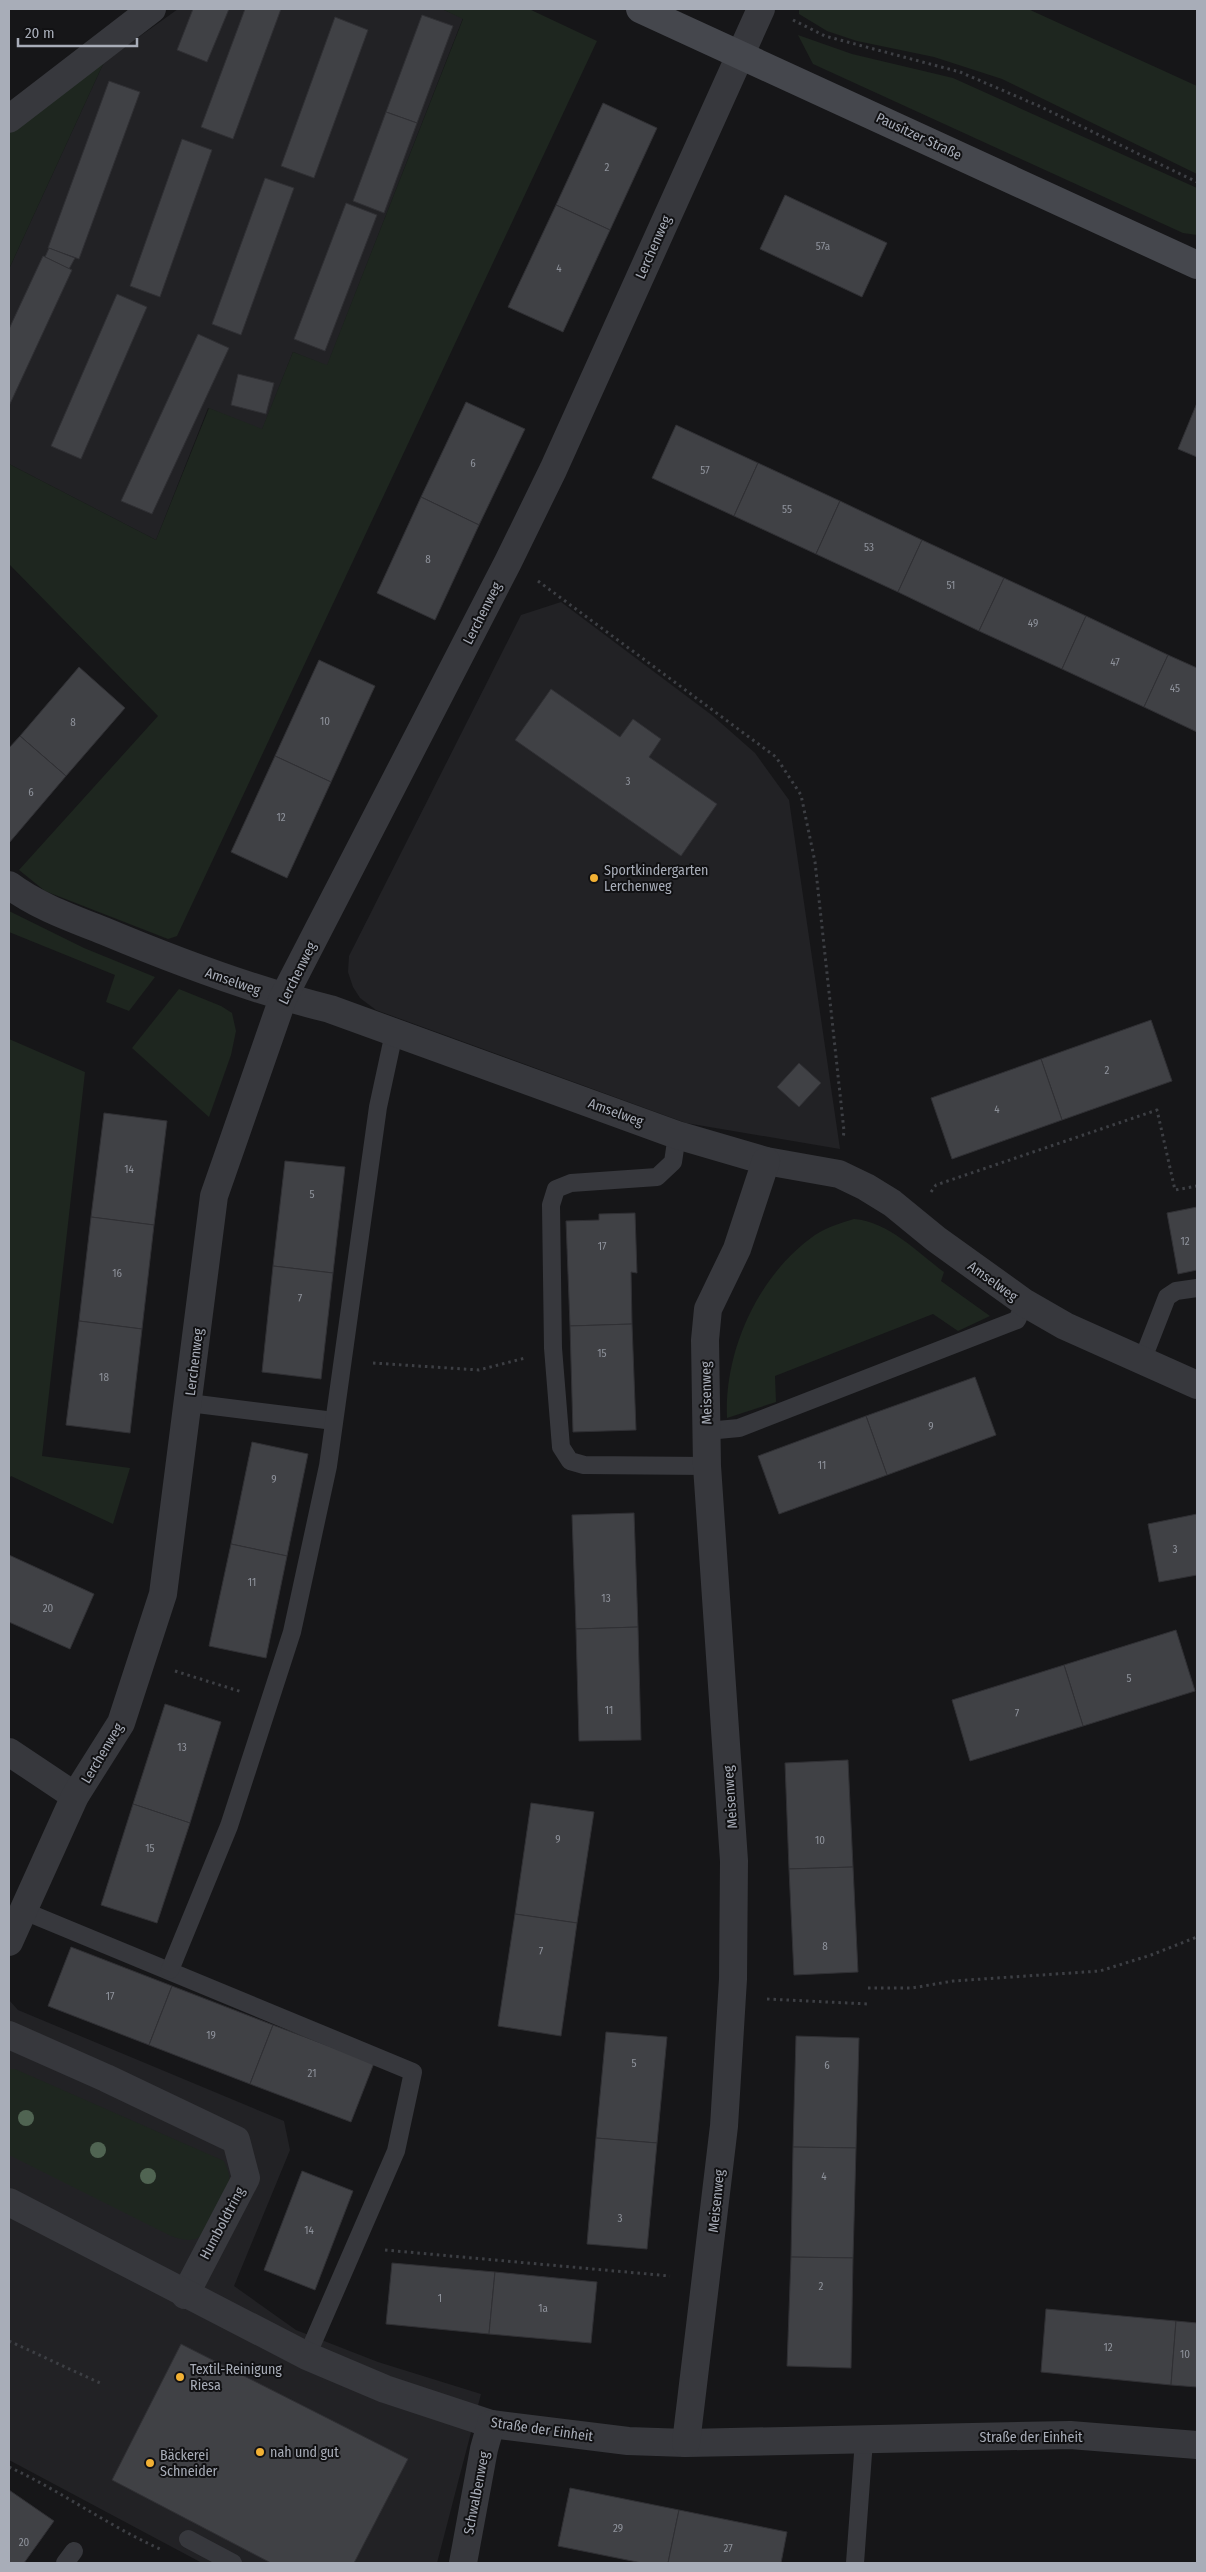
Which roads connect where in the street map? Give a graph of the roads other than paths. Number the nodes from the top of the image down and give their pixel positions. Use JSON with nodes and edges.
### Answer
{"nodes":[{"id":1,"x":152,"y":9,"type":"edge"},
{"id":2,"x":640,"y":9,"type":"edge"},
{"id":3,"x":761,"y":9,"type":"edge"},
{"id":4,"x":740,"y":54,"type":"junction"},
{"id":5,"x":9,"y":119,"type":"edge"},
{"id":6,"x":1197,"y":265,"type":"edge"},
{"id":7,"x":9,"y":885,"type":"edge"},
{"id":8,"x":283,"y":998,"type":"junction"},
{"id":9,"x":394,"y":1033,"type":"junction"},
{"id":10,"x":677,"y":1134,"type":"junction"},
{"id":11,"x":766,"y":1161,"type":"junction"},
{"id":12,"x":1197,"y":1288,"type":"edge"},
{"id":13,"x":1025,"y":1303,"type":"junction"},
{"id":14,"x":1142,"y":1361,"type":"junction"},
{"id":15,"x":1197,"y":1386,"type":"edge"},
{"id":16,"x":189,"y":1404,"type":"junction"},
{"id":17,"x":334,"y":1421,"type":"junction"},
{"id":18,"x":707,"y":1430,"type":"junction"},
{"id":19,"x":708,"y":1466,"type":"junction"},
{"id":20,"x":9,"y":1752,"type":"edge"},
{"id":21,"x":75,"y":1796,"type":"junction"},
{"id":22,"x":24,"y":1910,"type":"junction"},
{"id":23,"x":9,"y":1942,"type":"edge"},
{"id":24,"x":170,"y":1970,"type":"junction"},
{"id":25,"x":9,"y":2035,"type":"edge"},
{"id":26,"x":9,"y":2202,"type":"edge"},
{"id":27,"x":185,"y":2295,"type":"junction"},
{"id":28,"x":307,"y":2356,"type":"junction"},
{"id":29,"x":491,"y":2424,"type":"junction"},
{"id":30,"x":864,"y":2440,"type":"junction"},
{"id":31,"x":686,"y":2443,"type":"junction"},
{"id":32,"x":1197,"y":2445,"type":"edge"},
{"id":33,"x":188,"y":2540,"type":"road end"},
{"id":34,"x":233,"y":2563,"type":"edge"},
{"id":35,"x":463,"y":2563,"type":"edge"},
{"id":36,"x":855,"y":2563,"type":"edge"}],
"edges":[{"from":1,"to":5,"type":"street"},
{"from":2,"to":4,"type":"street","name":"Pausitzer Straße"},
{"from":3,"to":4,"type":"street","name":"Lerchenweg"},
{"from":4,"to":6,"type":"street","name":"Pausitzer Straße"},
{"from":4,"to":8,"type":"street","name":"Lerchenweg"},
{"from":7,"to":8,"type":"street","name":"Amselweg"},
{"from":8,"to":9,"type":"street","name":"Amselweg"},
{"from":8,"to":16,"type":"street","name":"Lerchenweg"},
{"from":9,"to":10,"type":"street","name":"Amselweg"},
{"from":9,"to":17,"type":"lane"},
{"from":10,"to":11,"type":"street","name":"Amselweg"},
{"from":10,"to":19,"type":"lane"},
{"from":11,"to":13,"type":"street","name":"Amselweg"},
{"from":11,"to":18,"type":"street","name":"Meisenweg"},
{"from":12,"to":14,"type":"lane"},
{"from":13,"to":14,"type":"street","name":"Amselweg"},
{"from":13,"to":18,"type":"lane"},
{"from":14,"to":15,"type":"street","name":"Amselweg"},
{"from":16,"to":17,"type":"lane"},
{"from":16,"to":21,"type":"street","name":"Lerchenweg"},
{"from":17,"to":24,"type":"lane"},
{"from":18,"to":19,"type":"street","name":"Meisenweg"},
{"from":19,"to":31,"type":"street","name":"Meisenweg"},
{"from":20,"to":21,"type":"street"},
{"from":21,"to":22,"type":"street","name":"Lerchenweg"},
{"from":22,"to":23,"type":"street","name":"Lerchenweg"},
{"from":22,"to":24,"type":"lane"},
{"from":24,"to":28,"type":"lane"},
{"from":25,"to":27,"type":"street","name":"Humboldtring"},
{"from":26,"to":27,"type":"street"},
{"from":27,"to":28,"type":"street","name":"Straße der Einheit"},
{"from":28,"to":29,"type":"street","name":"Straße der Einheit"},
{"from":29,"to":31,"type":"street","name":"Straße der Einheit"},
{"from":29,"to":35,"type":"street","name":"Schwalbenweg"},
{"from":30,"to":31,"type":"street","name":"Straße der Einheit"},
{"from":30,"to":32,"type":"street","name":"Straße der Einheit"},
{"from":30,"to":36,"type":"lane"},
{"from":33,"to":34,"type":"lane"}]}
